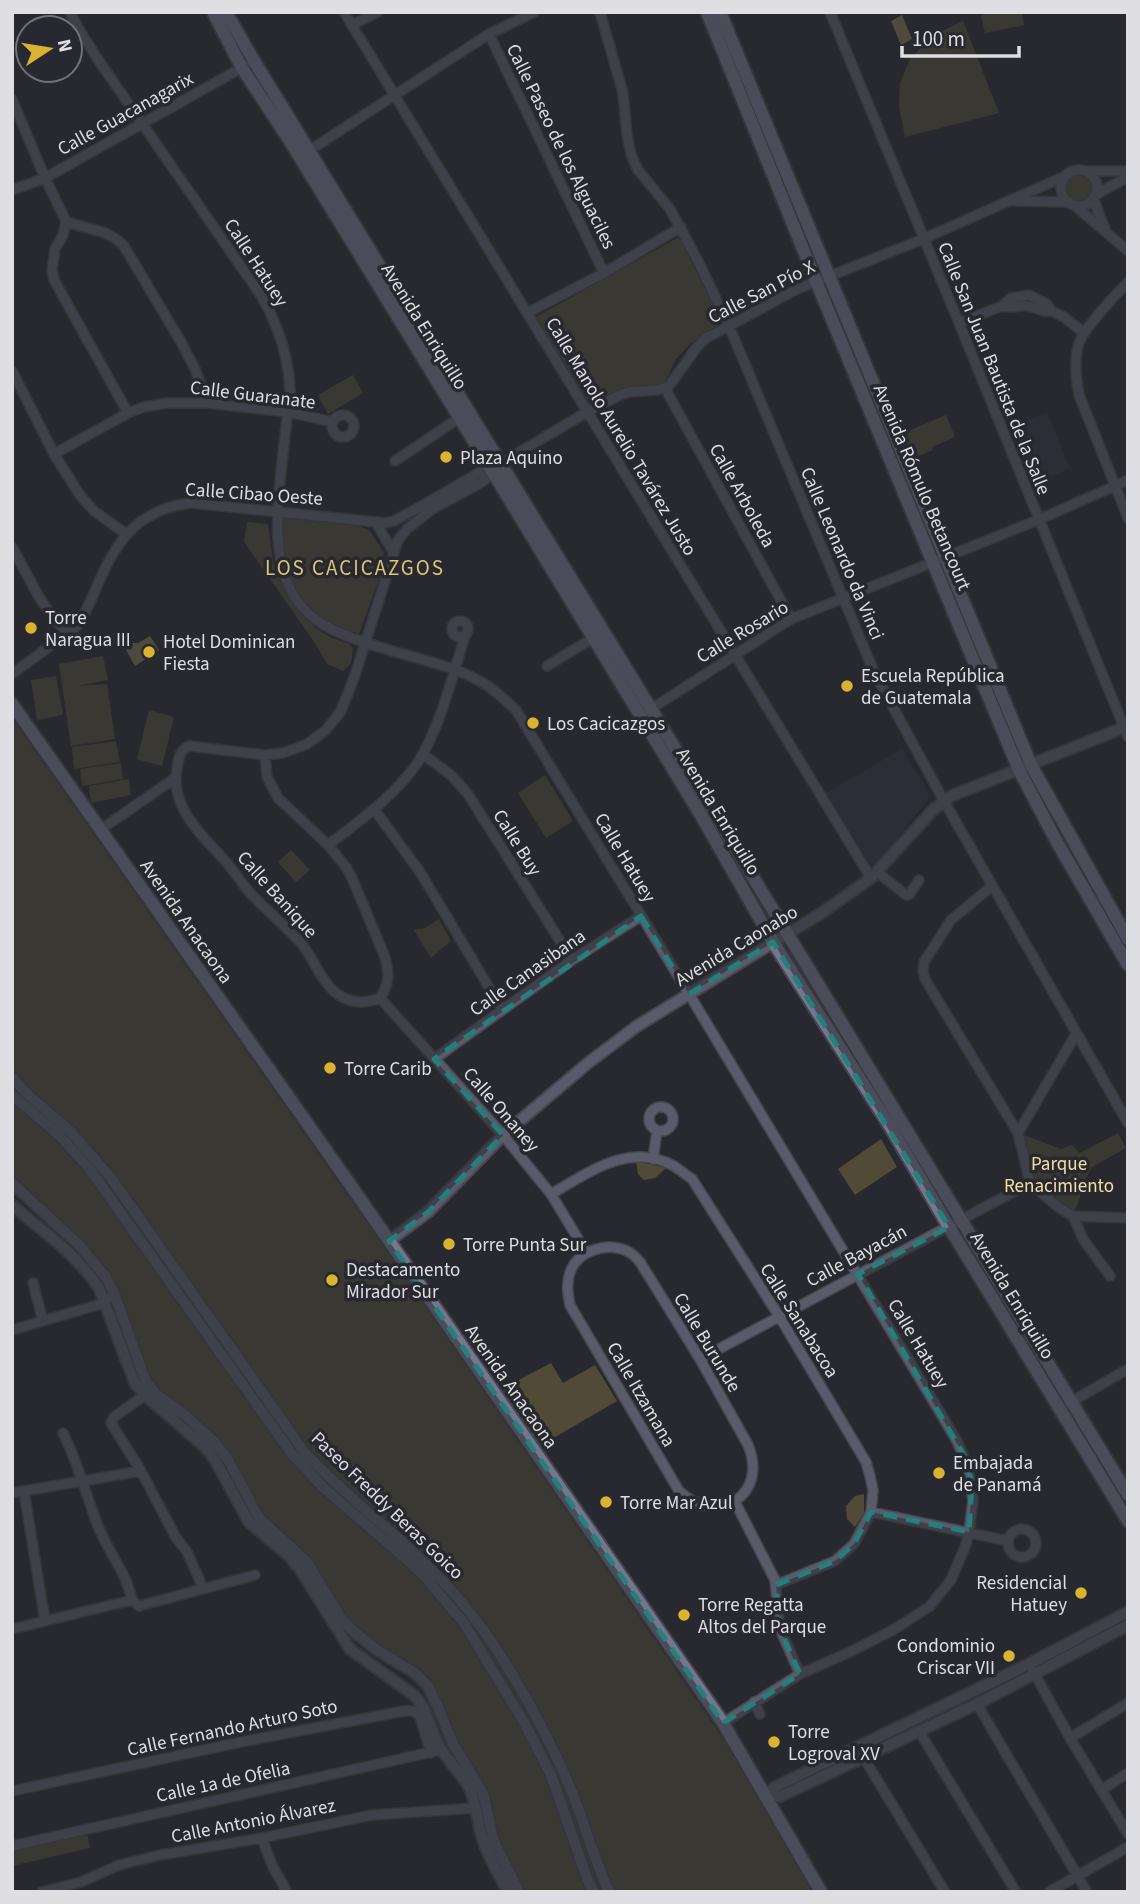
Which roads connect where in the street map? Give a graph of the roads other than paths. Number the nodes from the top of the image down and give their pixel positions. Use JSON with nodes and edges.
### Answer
{"nodes":[{"id":1,"x":70,"y":12,"type":"edge"},
{"id":2,"x":213,"y":12,"type":"edge"},
{"id":3,"x":226,"y":12,"type":"edge"},
{"id":4,"x":344,"y":12,"type":"edge"},
{"id":5,"x":378,"y":12,"type":"edge"},
{"id":6,"x":534,"y":12,"type":"edge"},
{"id":7,"x":600,"y":12,"type":"edge"},
{"id":8,"x":708,"y":12,"type":"edge"},
{"id":9,"x":720,"y":12,"type":"edge"},
{"id":10,"x":830,"y":12,"type":"edge"},
{"id":11,"x":352,"y":25,"type":"junction"},
{"id":12,"x":489,"y":34,"type":"junction"},
{"id":13,"x":254,"y":61,"type":"junction"},
{"id":14,"x":242,"y":68,"type":"junction"},
{"id":15,"x":394,"y":95,"type":"junction"},
{"id":16,"x":12,"y":99,"type":"edge"},
{"id":17,"x":144,"y":124,"type":"junction"},
{"id":18,"x":310,"y":150,"type":"junction"},
{"id":19,"x":1128,"y":171,"type":"edge"},
{"id":20,"x":1070,"y":172,"type":"junction"},
{"id":21,"x":1086,"y":172,"type":"junction"},
{"id":22,"x":1128,"y":177,"type":"edge"},
{"id":23,"x":45,"y":178,"type":"junction"},
{"id":24,"x":12,"y":190,"type":"edge"},
{"id":25,"x":1094,"y":197,"type":"junction"},
{"id":26,"x":1010,"y":201,"type":"junction"},
{"id":27,"x":1072,"y":203,"type":"junction"},
{"id":28,"x":66,"y":220,"type":"junction"},
{"id":29,"x":681,"y":227,"type":"junction"},
{"id":30,"x":1110,"y":236,"type":"junction"},
{"id":31,"x":357,"y":240,"type":"junction"},
{"id":32,"x":923,"y":240,"type":"junction"},
{"id":33,"x":1128,"y":251,"type":"edge"},
{"id":34,"x":604,"y":273,"type":"junction"},
{"id":35,"x":829,"y":276,"type":"junction"},
{"id":36,"x":816,"y":281,"type":"junction"},
{"id":37,"x":1128,"y":282,"type":"edge"},
{"id":38,"x":527,"y":313,"type":"junction"},
{"id":39,"x":959,"y":323,"type":"junction"},
{"id":40,"x":729,"y":326,"type":"junction"},
{"id":41,"x":1084,"y":333,"type":"junction"},
{"id":42,"x":12,"y":371,"type":"edge"},
{"id":43,"x":665,"y":388,"type":"junction"},
{"id":44,"x":206,"y":402,"type":"junction"},
{"id":45,"x":288,"y":412,"type":"junction"},
{"id":46,"x":586,"y":412,"type":"junction"},
{"id":47,"x":128,"y":413,"type":"junction"},
{"id":48,"x":459,"y":418,"type":"junction"},
{"id":49,"x":333,"y":422,"type":"dead end"},
{"id":50,"x":54,"y":454,"type":"junction"},
{"id":51,"x":395,"y":461,"type":"dead end"},
{"id":52,"x":496,"y":467,"type":"junction"},
{"id":53,"x":1128,"y":480,"type":"edge"},
{"id":54,"x":1115,"y":485,"type":"junction"},
{"id":55,"x":277,"y":512,"type":"junction"},
{"id":56,"x":1128,"y":518,"type":"edge"},
{"id":57,"x":1038,"y":520,"type":"junction"},
{"id":58,"x":376,"y":523,"type":"junction"},
{"id":59,"x":126,"y":534,"type":"junction"},
{"id":60,"x":12,"y":547,"type":"edge"},
{"id":61,"x":393,"y":551,"type":"junction"},
{"id":62,"x":940,"y":560,"type":"junction"},
{"id":63,"x":843,"y":598,"type":"junction"},
{"id":64,"x":791,"y":619,"type":"junction"},
{"id":65,"x":67,"y":634,"type":"junction"},
{"id":66,"x":465,"y":636,"type":"dead end"},
{"id":67,"x":593,"y":638,"type":"junction"},
{"id":68,"x":365,"y":643,"type":"junction"},
{"id":69,"x":735,"y":655,"type":"junction"},
{"id":70,"x":547,"y":666,"type":"dead end"},
{"id":71,"x":454,"y":670,"type":"junction"},
{"id":72,"x":12,"y":674,"type":"edge"},
{"id":73,"x":12,"y":704,"type":"edge"},
{"id":74,"x":651,"y":709,"type":"junction"},
{"id":75,"x":1126,"y":730,"type":"edge"},
{"id":76,"x":423,"y":754,"type":"junction"},
{"id":77,"x":265,"y":755,"type":"junction"},
{"id":78,"x":1025,"y":767,"type":"junction"},
{"id":79,"x":175,"y":778,"type":"junction"},
{"id":80,"x":944,"y":801,"type":"junction"},
{"id":81,"x":374,"y":809,"type":"junction"},
{"id":82,"x":707,"y":813,"type":"junction"},
{"id":83,"x":100,"y":830,"type":"junction"},
{"id":84,"x":328,"y":845,"type":"junction"},
{"id":85,"x":874,"y":875,"type":"junction"},
{"id":86,"x":919,"y":880,"type":"dead end"},
{"id":87,"x":1097,"y":885,"type":"junction"},
{"id":88,"x":992,"y":886,"type":"junction"},
{"id":89,"x":1086,"y":892,"type":"junction"},
{"id":90,"x":641,"y":916,"type":"junction"},
{"id":91,"x":787,"y":934,"type":"junction"},
{"id":92,"x":1128,"y":939,"type":"edge"},
{"id":93,"x":773,"y":942,"type":"junction"},
{"id":94,"x":572,"y":960,"type":"junction"},
{"id":95,"x":1128,"y":965,"type":"edge"},
{"id":96,"x":689,"y":994,"type":"junction"},
{"id":97,"x":380,"y":998,"type":"junction"},
{"id":98,"x":502,"y":1009,"type":"junction"},
{"id":99,"x":1076,"y":1034,"type":"junction"},
{"id":100,"x":434,"y":1059,"type":"junction"},
{"id":101,"x":12,"y":1077,"type":"edge"},
{"id":102,"x":12,"y":1095,"type":"edge"},
{"id":103,"x":1128,"y":1124,"type":"edge"},
{"id":104,"x":657,"y":1131,"type":"dead end"},
{"id":105,"x":1018,"y":1133,"type":"junction"},
{"id":106,"x":503,"y":1135,"type":"junction"},
{"id":107,"x":653,"y":1159,"type":"junction"},
{"id":108,"x":12,"y":1183,"type":"edge"},
{"id":109,"x":1030,"y":1183,"type":"junction"},
{"id":110,"x":551,"y":1194,"type":"junction"},
{"id":111,"x":12,"y":1205,"type":"edge"},
{"id":112,"x":1073,"y":1216,"type":"junction"},
{"id":113,"x":1128,"y":1218,"type":"edge"},
{"id":114,"x":961,"y":1220,"type":"junction"},
{"id":115,"x":948,"y":1227,"type":"junction"},
{"id":116,"x":389,"y":1241,"type":"junction"},
{"id":117,"x":583,"y":1255,"type":"junction"},
{"id":118,"x":858,"y":1275,"type":"junction"},
{"id":119,"x":1110,"y":1276,"type":"dead end"},
{"id":120,"x":33,"y":1283,"type":"dead end"},
{"id":121,"x":114,"y":1293,"type":"junction"},
{"id":122,"x":104,"y":1303,"type":"junction"},
{"id":123,"x":779,"y":1316,"type":"junction"},
{"id":124,"x":43,"y":1321,"type":"junction"},
{"id":125,"x":12,"y":1330,"type":"edge"},
{"id":126,"x":700,"y":1359,"type":"junction"},
{"id":127,"x":1128,"y":1369,"type":"edge"},
{"id":128,"x":145,"y":1395,"type":"junction"},
{"id":129,"x":1072,"y":1402,"type":"junction"},
{"id":130,"x":1059,"y":1409,"type":"junction"},
{"id":131,"x":63,"y":1433,"type":"dead end"},
{"id":132,"x":141,"y":1471,"type":"junction"},
{"id":133,"x":83,"y":1482,"type":"junction"},
{"id":134,"x":24,"y":1491,"type":"junction"},
{"id":135,"x":12,"y":1493,"type":"edge"},
{"id":136,"x":1128,"y":1495,"type":"edge"},
{"id":137,"x":735,"y":1502,"type":"junction"},
{"id":138,"x":871,"y":1512,"type":"junction"},
{"id":139,"x":1128,"y":1521,"type":"edge"},
{"id":140,"x":969,"y":1532,"type":"junction"},
{"id":141,"x":1008,"y":1541,"type":"dead end"},
{"id":142,"x":254,"y":1574,"type":"dead end"},
{"id":143,"x":776,"y":1585,"type":"junction"},
{"id":144,"x":203,"y":1588,"type":"junction"},
{"id":145,"x":132,"y":1600,"type":"junction"},
{"id":146,"x":1128,"y":1612,"type":"edge"},
{"id":147,"x":45,"y":1621,"type":"junction"},
{"id":148,"x":1128,"y":1625,"type":"edge"},
{"id":149,"x":12,"y":1629,"type":"edge"},
{"id":150,"x":1032,"y":1669,"type":"junction"},
{"id":151,"x":800,"y":1674,"type":"junction"},
{"id":152,"x":754,"y":1702,"type":"junction"},
{"id":153,"x":977,"y":1703,"type":"junction"},
{"id":154,"x":1128,"y":1703,"type":"edge"},
{"id":155,"x":760,"y":1714,"type":"dead end"},
{"id":156,"x":723,"y":1723,"type":"junction"},
{"id":157,"x":919,"y":1731,"type":"junction"},
{"id":158,"x":1070,"y":1738,"type":"junction"},
{"id":159,"x":436,"y":1751,"type":"junction"},
{"id":160,"x":862,"y":1757,"type":"junction"},
{"id":161,"x":1128,"y":1773,"type":"edge"},
{"id":162,"x":1101,"y":1790,"type":"junction"},
{"id":163,"x":12,"y":1791,"type":"edge"},
{"id":164,"x":765,"y":1797,"type":"junction"},
{"id":165,"x":476,"y":1808,"type":"junction"},
{"id":166,"x":580,"y":1813,"type":"junction"},
{"id":167,"x":567,"y":1817,"type":"junction"},
{"id":168,"x":1128,"y":1834,"type":"edge"},
{"id":169,"x":262,"y":1838,"type":"junction"},
{"id":170,"x":12,"y":1846,"type":"edge"},
{"id":171,"x":1128,"y":1847,"type":"edge"},
{"id":172,"x":1079,"y":1877,"type":"junction"},
{"id":173,"x":42,"y":1892,"type":"edge"},
{"id":174,"x":287,"y":1892,"type":"edge"},
{"id":175,"x":508,"y":1892,"type":"edge"},
{"id":176,"x":519,"y":1892,"type":"edge"},
{"id":177,"x":594,"y":1892,"type":"edge"},
{"id":178,"x":609,"y":1892,"type":"edge"},
{"id":179,"x":821,"y":1892,"type":"edge"},
{"id":180,"x":945,"y":1892,"type":"edge"},
{"id":181,"x":1016,"y":1892,"type":"edge"},
{"id":182,"x":1049,"y":1892,"type":"edge"},
{"id":183,"x":1087,"y":1892,"type":"edge"}],
"edges":[{"from":1,"to":17,"type":"street","name":"Calle Hatuey"},
{"from":2,"to":14,"type":"main road","name":"Avenida Enriquillo"},
{"from":3,"to":13,"type":"main road","name":"Avenida Enriquillo"},
{"from":4,"to":11,"type":"street","name":"Calle Manolo Aurelio Tavárez Justo"},
{"from":5,"to":11,"type":"street"},
{"from":6,"to":12,"type":"street"},
{"from":7,"to":29,"type":"street","name":"Calle Leonardo da Vinci"},
{"from":8,"to":36,"type":"main road","name":"Avenida Rómulo Betancourt"},
{"from":9,"to":35,"type":"main road","name":"Avenida Rómulo Betancourt"},
{"from":10,"to":32,"type":"street","name":"Calle San Juan Bautista de la Salle"},
{"from":11,"to":15,"type":"street","name":"Calle Manolo Aurelio Tavárez Justo"},
{"from":12,"to":15,"type":"street"},
{"from":12,"to":34,"type":"street","name":"Calle Paseo de los Alguaciles"},
{"from":13,"to":14,"type":"street","name":"Calle Guacanagarix"},
{"from":13,"to":18,"type":"main road","name":"Avenida Enriquillo"},
{"from":14,"to":17,"type":"street","name":"Calle Guacanagarix"},
{"from":14,"to":31,"type":"main road","name":"Avenida Enriquillo"},
{"from":15,"to":18,"type":"street"},
{"from":15,"to":38,"type":"street","name":"Calle Manolo Aurelio Tavárez Justo"},
{"from":16,"to":23,"type":"street"},
{"from":17,"to":23,"type":"street","name":"Calle Guacanagarix"},
{"from":17,"to":45,"type":"street","name":"Calle Hatuey"},
{"from":18,"to":31,"type":"main road","name":"Avenida Enriquillo"},
{"from":19,"to":21,"type":"street"},
{"from":20,"to":21,"type":"street"},
{"from":20,"to":26,"type":"street","name":"Calle San Pío X"},
{"from":20,"to":27,"type":"street"},
{"from":21,"to":25,"type":"street"},
{"from":22,"to":25,"type":"street"},
{"from":23,"to":24,"type":"street","name":"Calle Guacanagarix"},
{"from":23,"to":28,"type":"street"},
{"from":25,"to":27,"type":"street"},
{"from":25,"to":30,"type":"street"},
{"from":26,"to":27,"type":"street","name":"Calle San Pío X"},
{"from":26,"to":32,"type":"street","name":"Calle San Pío X"},
{"from":27,"to":30,"type":"street"},
{"from":28,"to":44,"type":"street"},
{"from":28,"to":47,"type":"street"},
{"from":29,"to":34,"type":"street"},
{"from":29,"to":40,"type":"street","name":"Calle Leonardo da Vinci"},
{"from":30,"to":33,"type":"street"},
{"from":31,"to":48,"type":"main road","name":"Avenida Enriquillo"},
{"from":31,"to":52,"type":"main road","name":"Avenida Enriquillo"},
{"from":32,"to":35,"type":"street","name":"Calle San Pío X"},
{"from":32,"to":39,"type":"street","name":"Calle San Juan Bautista de la Salle"},
{"from":34,"to":38,"type":"street"},
{"from":35,"to":36,"type":"street","name":"Calle San Pío X"},
{"from":35,"to":62,"type":"main road","name":"Avenida Rómulo Betancourt"},
{"from":36,"to":40,"type":"street","name":"Calle San Pío X"},
{"from":36,"to":62,"type":"main road","name":"Avenida Rómulo Betancourt"},
{"from":37,"to":41,"type":"street"},
{"from":38,"to":46,"type":"street","name":"Calle Manolo Aurelio Tavárez Justo"},
{"from":39,"to":41,"type":"street"},
{"from":39,"to":57,"type":"street","name":"Calle San Juan Bautista de la Salle"},
{"from":40,"to":43,"type":"street","name":"Calle San Pío X"},
{"from":40,"to":63,"type":"street","name":"Calle Leonardo da Vinci"},
{"from":41,"to":54,"type":"street"},
{"from":42,"to":50,"type":"street"},
{"from":43,"to":46,"type":"street"},
{"from":43,"to":64,"type":"street","name":"Calle Arboleda"},
{"from":44,"to":45,"type":"street","name":"Calle Guaranate"},
{"from":44,"to":47,"type":"street","name":"Calle Guaranate"},
{"from":45,"to":49,"type":"street","name":"Calle Guaranate"},
{"from":45,"to":55,"type":"street","name":"Calle Hatuey"},
{"from":46,"to":52,"type":"street"},
{"from":46,"to":69,"type":"street","name":"Calle Manolo Aurelio Tavárez Justo"},
{"from":47,"to":50,"type":"street","name":"Calle Guaranate"},
{"from":48,"to":51,"type":"street"},
{"from":48,"to":52,"type":"main road","name":"Avenida Enriquillo"},
{"from":50,"to":59,"type":"street"},
{"from":52,"to":58,"type":"street","name":"Calle Cibao Oeste"},
{"from":52,"to":61,"type":"street"},
{"from":52,"to":67,"type":"main road","name":"Avenida Enriquillo"},
{"from":52,"to":74,"type":"main road","name":"Avenida Enriquillo"},
{"from":53,"to":54,"type":"street","name":"Calle Rosario"},
{"from":54,"to":56,"type":"street"},
{"from":54,"to":57,"type":"street","name":"Calle Rosario"},
{"from":55,"to":58,"type":"street","name":"Calle Cibao Oeste"},
{"from":55,"to":59,"type":"street","name":"Calle Cibao Oeste"},
{"from":55,"to":68,"type":"street","name":"Calle Hatuey"},
{"from":57,"to":62,"type":"street","name":"Calle Rosario"},
{"from":57,"to":75,"type":"street","name":"Calle San Juan Bautista de la Salle"},
{"from":58,"to":61,"type":"street"},
{"from":59,"to":65,"type":"street","name":"Calle Cibao Oeste"},
{"from":60,"to":65,"type":"street"},
{"from":61,"to":68,"type":"street"},
{"from":62,"to":63,"type":"street","name":"Calle Rosario"},
{"from":62,"to":78,"type":"main road","name":"Avenida Rómulo Betancourt"},
{"from":63,"to":64,"type":"street","name":"Calle Rosario"},
{"from":63,"to":80,"type":"street","name":"Calle Leonardo da Vinci"},
{"from":64,"to":69,"type":"street","name":"Calle Rosario"},
{"from":65,"to":72,"type":"street","name":"Calle Cibao Oeste"},
{"from":66,"to":71,"type":"street"},
{"from":67,"to":70,"type":"street"},
{"from":67,"to":82,"type":"main road","name":"Avenida Enriquillo"},
{"from":68,"to":71,"type":"street","name":"Calle Hatuey"},
{"from":68,"to":77,"type":"street"},
{"from":69,"to":74,"type":"street","name":"Calle Rosario"},
{"from":69,"to":85,"type":"street","name":"Calle Manolo Aurelio Tavárez Justo"},
{"from":71,"to":76,"type":"street"},
{"from":71,"to":90,"type":"street","name":"Calle Hatuey"},
{"from":73,"to":83,"type":"main road","name":"Avenida Anacaona"},
{"from":74,"to":82,"type":"main road","name":"Avenida Enriquillo"},
{"from":75,"to":78,"type":"street","name":"Avenida Caonabo"},
{"from":76,"to":81,"type":"street"},
{"from":76,"to":94,"type":"street","name":"Calle Buy"},
{"from":77,"to":79,"type":"street"},
{"from":77,"to":84,"type":"street"},
{"from":78,"to":80,"type":"street","name":"Avenida Caonabo"},
{"from":78,"to":87,"type":"main road","name":"Avenida Rómulo Betancourt"},
{"from":78,"to":89,"type":"main road","name":"Avenida Rómulo Betancourt"},
{"from":79,"to":83,"type":"street"},
{"from":79,"to":97,"type":"street","name":"Calle Banique"},
{"from":80,"to":85,"type":"street","name":"Avenida Caonabo"},
{"from":80,"to":88,"type":"street","name":"Calle Leonardo da Vinci"},
{"from":81,"to":84,"type":"street"},
{"from":81,"to":98,"type":"street"},
{"from":82,"to":91,"type":"main road","name":"Avenida Enriquillo"},
{"from":82,"to":93,"type":"main road","name":"Avenida Enriquillo"},
{"from":83,"to":116,"type":"main road","name":"Avenida Anacaona"},
{"from":84,"to":97,"type":"street"},
{"from":85,"to":86,"type":"street"},
{"from":85,"to":91,"type":"street","name":"Avenida Caonabo"},
{"from":87,"to":89,"type":"street"},
{"from":87,"to":92,"type":"main road","name":"Avenida Rómulo Betancourt"},
{"from":88,"to":99,"type":"street","name":"Calle Leonardo da Vinci"},
{"from":88,"to":105,"type":"street"},
{"from":89,"to":95,"type":"main road","name":"Avenida Rómulo Betancourt"},
{"from":90,"to":94,"type":"street","name":"Calle Canasibana"},
{"from":90,"to":96,"type":"street","name":"Calle Hatuey"},
{"from":91,"to":93,"type":"street","name":"Avenida Caonabo"},
{"from":91,"to":114,"type":"main road","name":"Avenida Enriquillo"},
{"from":93,"to":96,"type":"street","name":"Avenida Caonabo"},
{"from":93,"to":115,"type":"main road","name":"Avenida Enriquillo"},
{"from":94,"to":98,"type":"street","name":"Calle Canasibana"},
{"from":96,"to":106,"type":"street","name":"Avenida Caonabo"},
{"from":96,"to":118,"type":"street","name":"Calle Hatuey"},
{"from":97,"to":100,"type":"street","name":"Calle Onaney"},
{"from":98,"to":100,"type":"street","name":"Calle Canasibana"},
{"from":99,"to":103,"type":"street","name":"Calle Leonardo da Vinci"},
{"from":99,"to":105,"type":"street"},
{"from":100,"to":106,"type":"street","name":"Calle Onaney"},
{"from":101,"to":166,"type":"street","name":"Paseo Freddy Beras Goico"},
{"from":102,"to":167,"type":"street","name":"Paseo Freddy Beras Goico"},
{"from":104,"to":107,"type":"street"},
{"from":105,"to":109,"type":"street"},
{"from":106,"to":110,"type":"street","name":"Calle Onaney"},
{"from":106,"to":116,"type":"street","name":"Avenida Caonabo"},
{"from":107,"to":110,"type":"street","name":"Calle Sanabacoa"},
{"from":107,"to":123,"type":"street","name":"Calle Sanabacoa"},
{"from":108,"to":121,"type":"street"},
{"from":109,"to":112,"type":"street"},
{"from":109,"to":114,"type":"street","name":"Calle Bayacán"},
{"from":110,"to":117,"type":"street","name":"Calle Onaney"},
{"from":111,"to":122,"type":"street"},
{"from":112,"to":113,"type":"street"},
{"from":112,"to":119,"type":"street"},
{"from":114,"to":115,"type":"street","name":"Calle Bayacán"},
{"from":114,"to":129,"type":"main road","name":"Avenida Enriquillo"},
{"from":115,"to":118,"type":"street","name":"Calle Bayacán"},
{"from":115,"to":130,"type":"main road","name":"Avenida Enriquillo"},
{"from":116,"to":156,"type":"main road","name":"Avenida Anacaona"},
{"from":117,"to":126,"type":"street","name":"Calle Burunde"},
{"from":117,"to":137,"type":"street","name":"Calle Itzamana"},
{"from":118,"to":123,"type":"street","name":"Calle Bayacán"},
{"from":118,"to":140,"type":"street","name":"Calle Hatuey"},
{"from":120,"to":124,"type":"street"},
{"from":121,"to":122,"type":"street"},
{"from":121,"to":176,"type":"street"},
{"from":122,"to":124,"type":"street"},
{"from":122,"to":128,"type":"street"},
{"from":123,"to":126,"type":"street","name":"Calle Bayacán"},
{"from":123,"to":138,"type":"street","name":"Calle Sanabacoa"},
{"from":124,"to":125,"type":"street"},
{"from":126,"to":137,"type":"street","name":"Calle Burunde"},
{"from":127,"to":129,"type":"street"},
{"from":128,"to":132,"type":"street"},
{"from":128,"to":159,"type":"street"},
{"from":129,"to":130,"type":"street"},
{"from":129,"to":136,"type":"main road","name":"Avenida Enriquillo"},
{"from":130,"to":139,"type":"main road","name":"Avenida Enriquillo"},
{"from":131,"to":133,"type":"street"},
{"from":132,"to":133,"type":"street"},
{"from":132,"to":144,"type":"street"},
{"from":133,"to":134,"type":"street"},
{"from":133,"to":145,"type":"street"},
{"from":134,"to":135,"type":"street"},
{"from":134,"to":147,"type":"street"},
{"from":137,"to":143,"type":"street"},
{"from":138,"to":140,"type":"street"},
{"from":138,"to":143,"type":"street","name":"Calle Sanabacoa"},
{"from":140,"to":141,"type":"street"},
{"from":140,"to":151,"type":"street","name":"Calle Hatuey"},
{"from":142,"to":144,"type":"street"},
{"from":143,"to":151,"type":"street"},
{"from":144,"to":145,"type":"street"},
{"from":145,"to":147,"type":"street"},
{"from":146,"to":150,"type":"street"},
{"from":147,"to":149,"type":"street"},
{"from":148,"to":150,"type":"street"},
{"from":150,"to":153,"type":"street"},
{"from":150,"to":158,"type":"street"},
{"from":150,"to":164,"type":"street"},
{"from":151,"to":152,"type":"street","name":"Calle Hatuey"},
{"from":152,"to":155,"type":"street"},
{"from":152,"to":156,"type":"street","name":"Calle Hatuey"},
{"from":153,"to":157,"type":"street"},
{"from":153,"to":172,"type":"street"},
{"from":154,"to":158,"type":"street"},
{"from":156,"to":164,"type":"main road","name":"Avenida Anacaona"},
{"from":157,"to":160,"type":"street"},
{"from":157,"to":181,"type":"street"},
{"from":158,"to":162,"type":"street"},
{"from":159,"to":163,"type":"street","name":"Calle Fernando Arturo Soto"},
{"from":159,"to":165,"type":"street"},
{"from":159,"to":170,"type":"street","name":"Calle 1a de Ofelia"},
{"from":160,"to":164,"type":"street"},
{"from":160,"to":180,"type":"street"},
{"from":161,"to":162,"type":"street"},
{"from":162,"to":168,"type":"street"},
{"from":164,"to":179,"type":"main road","name":"Avenida Anacaona"},
{"from":165,"to":169,"type":"street","name":"Calle Antonio Álvarez"},
{"from":165,"to":175,"type":"street"},
{"from":166,"to":167,"type":"street"},
{"from":166,"to":178,"type":"street","name":"Paseo Freddy Beras Goico"},
{"from":167,"to":177,"type":"street","name":"Paseo Freddy Beras Goico"},
{"from":169,"to":173,"type":"street","name":"Calle Antonio Álvarez"},
{"from":169,"to":174,"type":"street"},
{"from":171,"to":172,"type":"street"},
{"from":172,"to":182,"type":"street"},
{"from":172,"to":183,"type":"street"}]}
